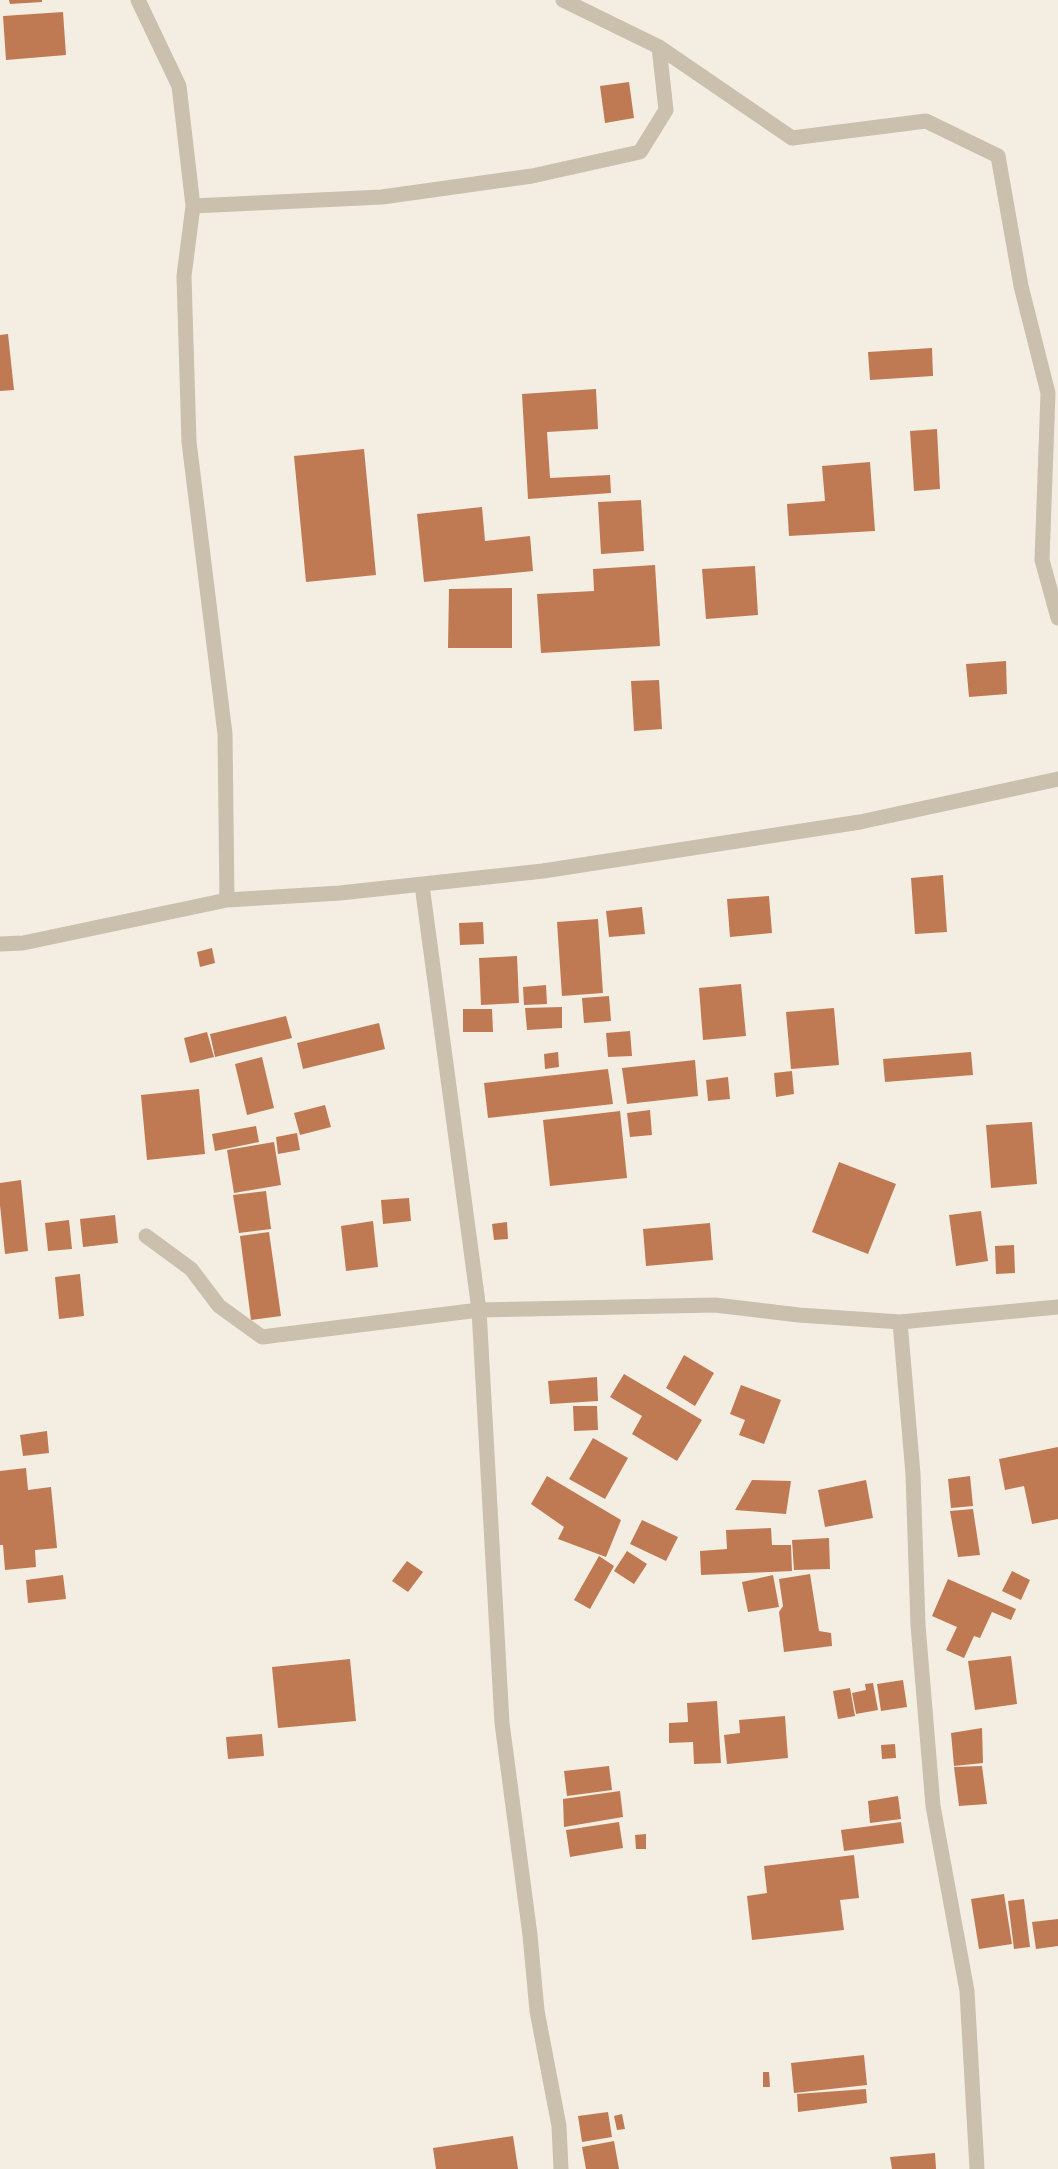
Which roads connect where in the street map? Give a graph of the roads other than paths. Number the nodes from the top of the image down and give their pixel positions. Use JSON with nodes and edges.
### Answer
{"nodes":[{"id":1,"x":138,"y":0,"type":"edge"},
{"id":2,"x":563,"y":0,"type":"edge"},
{"id":3,"x":659,"y":47,"type":"junction"},
{"id":4,"x":193,"y":206,"type":"junction"},
{"id":5,"x":1058,"y":450,"type":"edge"},
{"id":6,"x":1046,"y":460,"type":"junction"},
{"id":7,"x":1058,"y":618,"type":"edge"},
{"id":8,"x":1058,"y":779,"type":"edge"},
{"id":9,"x":422,"y":885,"type":"junction"},
{"id":10,"x":227,"y":900,"type":"junction"},
{"id":11,"x":0,"y":944,"type":"edge"},
{"id":12,"x":146,"y":1236,"type":"dead end"},
{"id":13,"x":1058,"y":1307,"type":"edge"},
{"id":14,"x":479,"y":1310,"type":"junction"},
{"id":15,"x":900,"y":1322,"type":"junction"},
{"id":16,"x":561,"y":2169,"type":"edge"},
{"id":17,"x":977,"y":2169,"type":"edge"}],
"edges":[{"from":1,"to":4,"type":"street"},
{"from":2,"to":3,"type":"street"},
{"from":3,"to":4,"type":"street"},
{"from":3,"to":6,"type":"street"},
{"from":4,"to":10,"type":"street"},
{"from":5,"to":6,"type":"street"},
{"from":6,"to":7,"type":"street"},
{"from":8,"to":9,"type":"street"},
{"from":9,"to":10,"type":"street"},
{"from":9,"to":14,"type":"street"},
{"from":10,"to":11,"type":"street"},
{"from":12,"to":14,"type":"street"},
{"from":13,"to":15,"type":"street"},
{"from":14,"to":15,"type":"street"},
{"from":14,"to":16,"type":"street"},
{"from":15,"to":17,"type":"street"}]}
